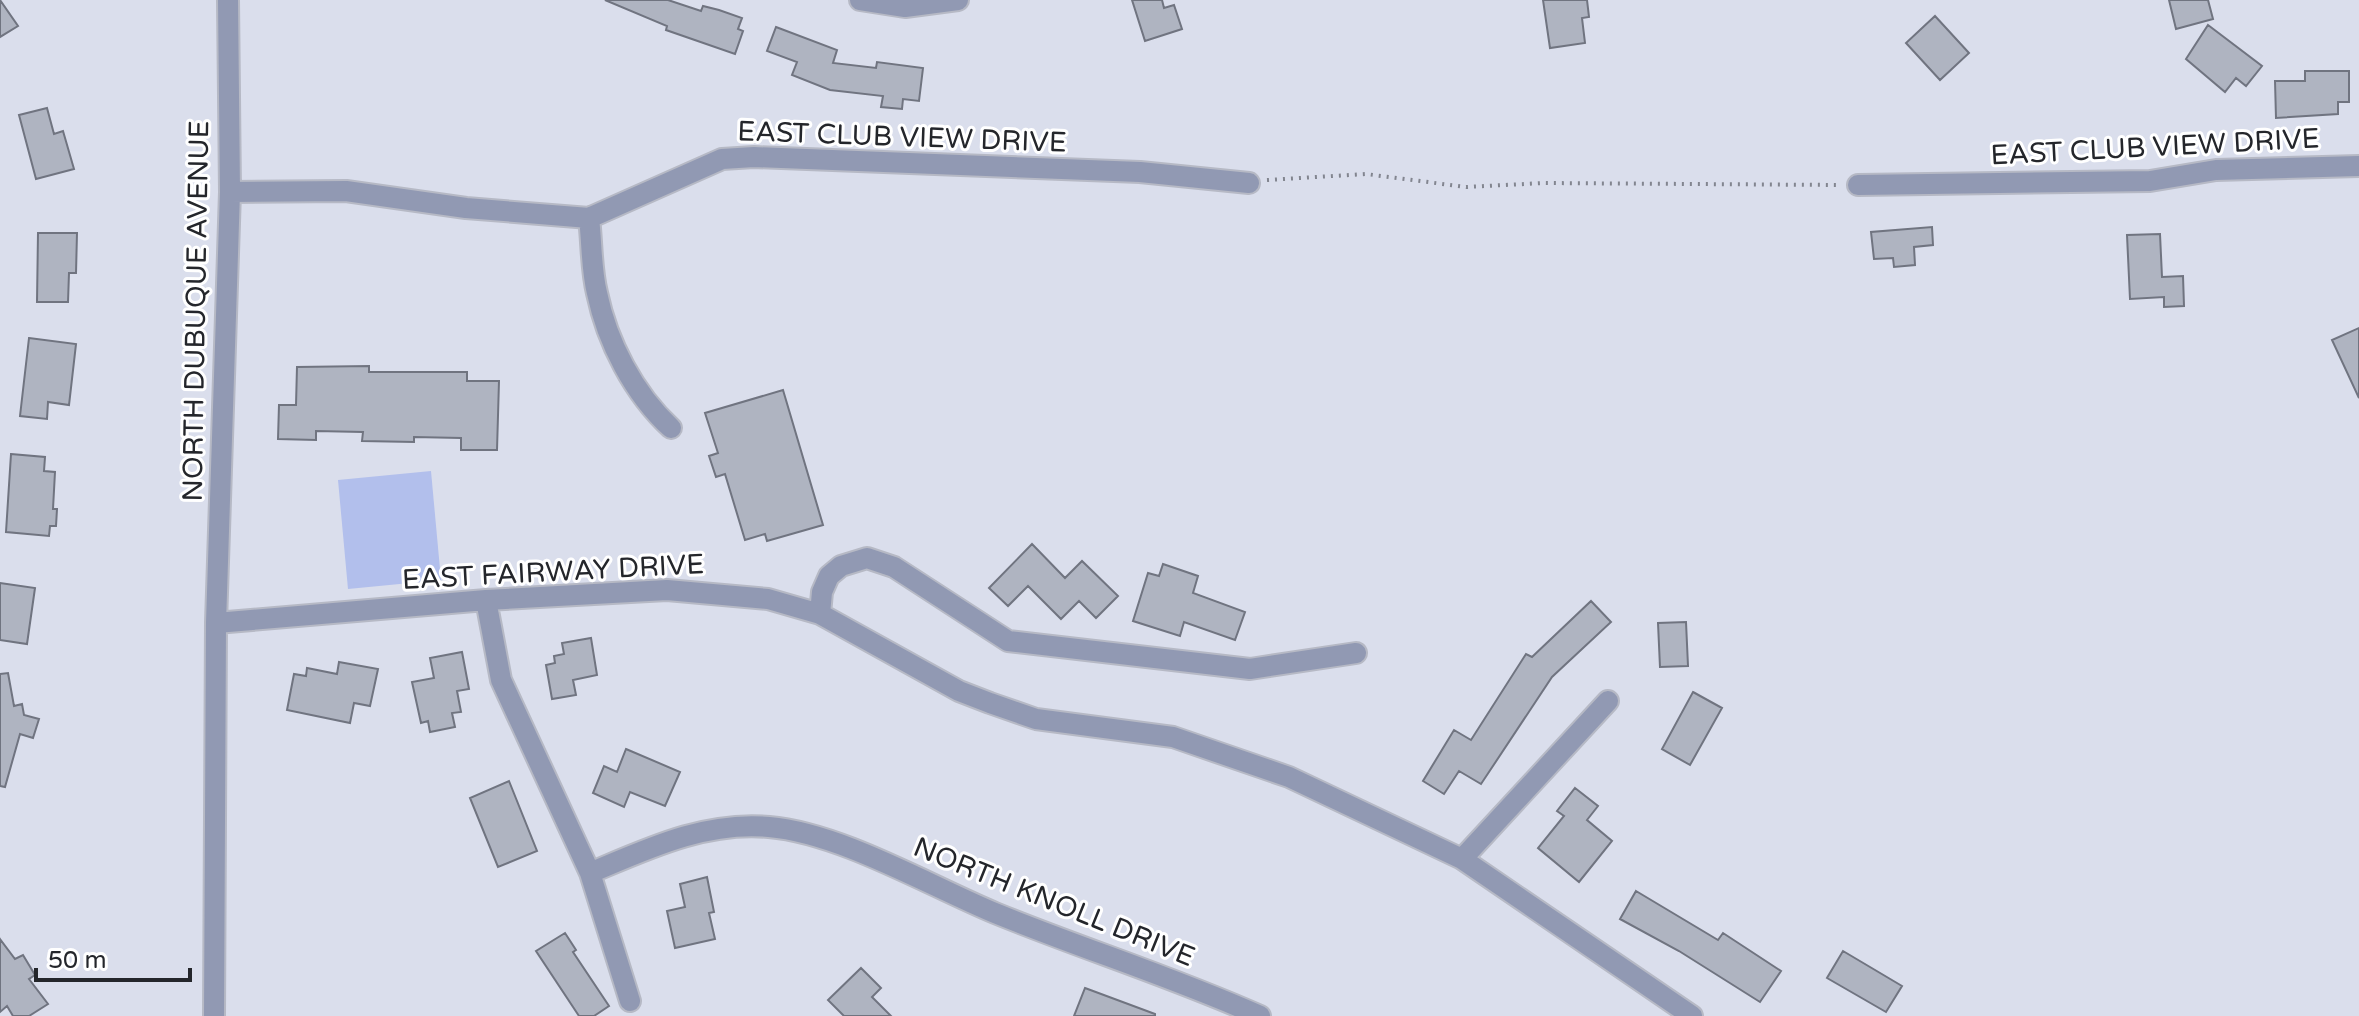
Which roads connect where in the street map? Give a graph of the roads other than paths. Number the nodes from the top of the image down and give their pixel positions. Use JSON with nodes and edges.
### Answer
{"nodes":[{"id":1,"x":228,"y":0,"type":"edge"},
{"id":2,"x":860,"y":0,"type":"edge"},
{"id":3,"x":958,"y":0,"type":"edge"},
{"id":4,"x":2359,"y":166,"type":"edge"},
{"id":5,"x":1249,"y":183,"type":"road end"},
{"id":6,"x":1858,"y":185,"type":"road end"},
{"id":7,"x":230,"y":192,"type":"junction"},
{"id":8,"x":589,"y":218,"type":"junction"},
{"id":9,"x":671,"y":428,"type":"dead end"},
{"id":10,"x":486,"y":600,"type":"junction"},
{"id":11,"x":820,"y":614,"type":"junction"},
{"id":12,"x":216,"y":623,"type":"junction"},
{"id":13,"x":1356,"y":653,"type":"dead end"},
{"id":14,"x":1608,"y":701,"type":"dead end"},
{"id":15,"x":1462,"y":859,"type":"junction"},
{"id":16,"x":590,"y":873,"type":"junction"},
{"id":17,"x":630,"y":1001,"type":"dead end"},
{"id":18,"x":214,"y":1016,"type":"edge"},
{"id":19,"x":1260,"y":1016,"type":"edge"},
{"id":20,"x":1692,"y":1016,"type":"edge"}],
"edges":[{"from":1,"to":7,"type":"street","name":"NORTH DUBUQUE AVENUE"},
{"from":2,"to":3,"type":"street"},
{"from":4,"to":6,"type":"street","name":"EAST CLUB VIEW DRIVE"},
{"from":5,"to":8,"type":"street","name":"EAST CLUB VIEW DRIVE"},
{"from":7,"to":8,"type":"street","name":"EAST CLUB VIEW DRIVE"},
{"from":7,"to":12,"type":"street","name":"NORTH DUBUQUE AVENUE"},
{"from":8,"to":9,"type":"street"},
{"from":10,"to":11,"type":"street","name":"EAST FAIRWAY DRIVE"},
{"from":10,"to":12,"type":"street","name":"EAST FAIRWAY DRIVE"},
{"from":10,"to":16,"type":"street"},
{"from":11,"to":13,"type":"street"},
{"from":11,"to":15,"type":"street","name":"EAST FAIRWAY DRIVE"},
{"from":12,"to":18,"type":"street","name":"NORTH DUBUQUE AVENUE"},
{"from":14,"to":15,"type":"street"},
{"from":15,"to":20,"type":"street","name":"EAST FAIRWAY DRIVE"},
{"from":16,"to":17,"type":"street"},
{"from":16,"to":19,"type":"street","name":"NORTH KNOLL DRIVE"}]}
